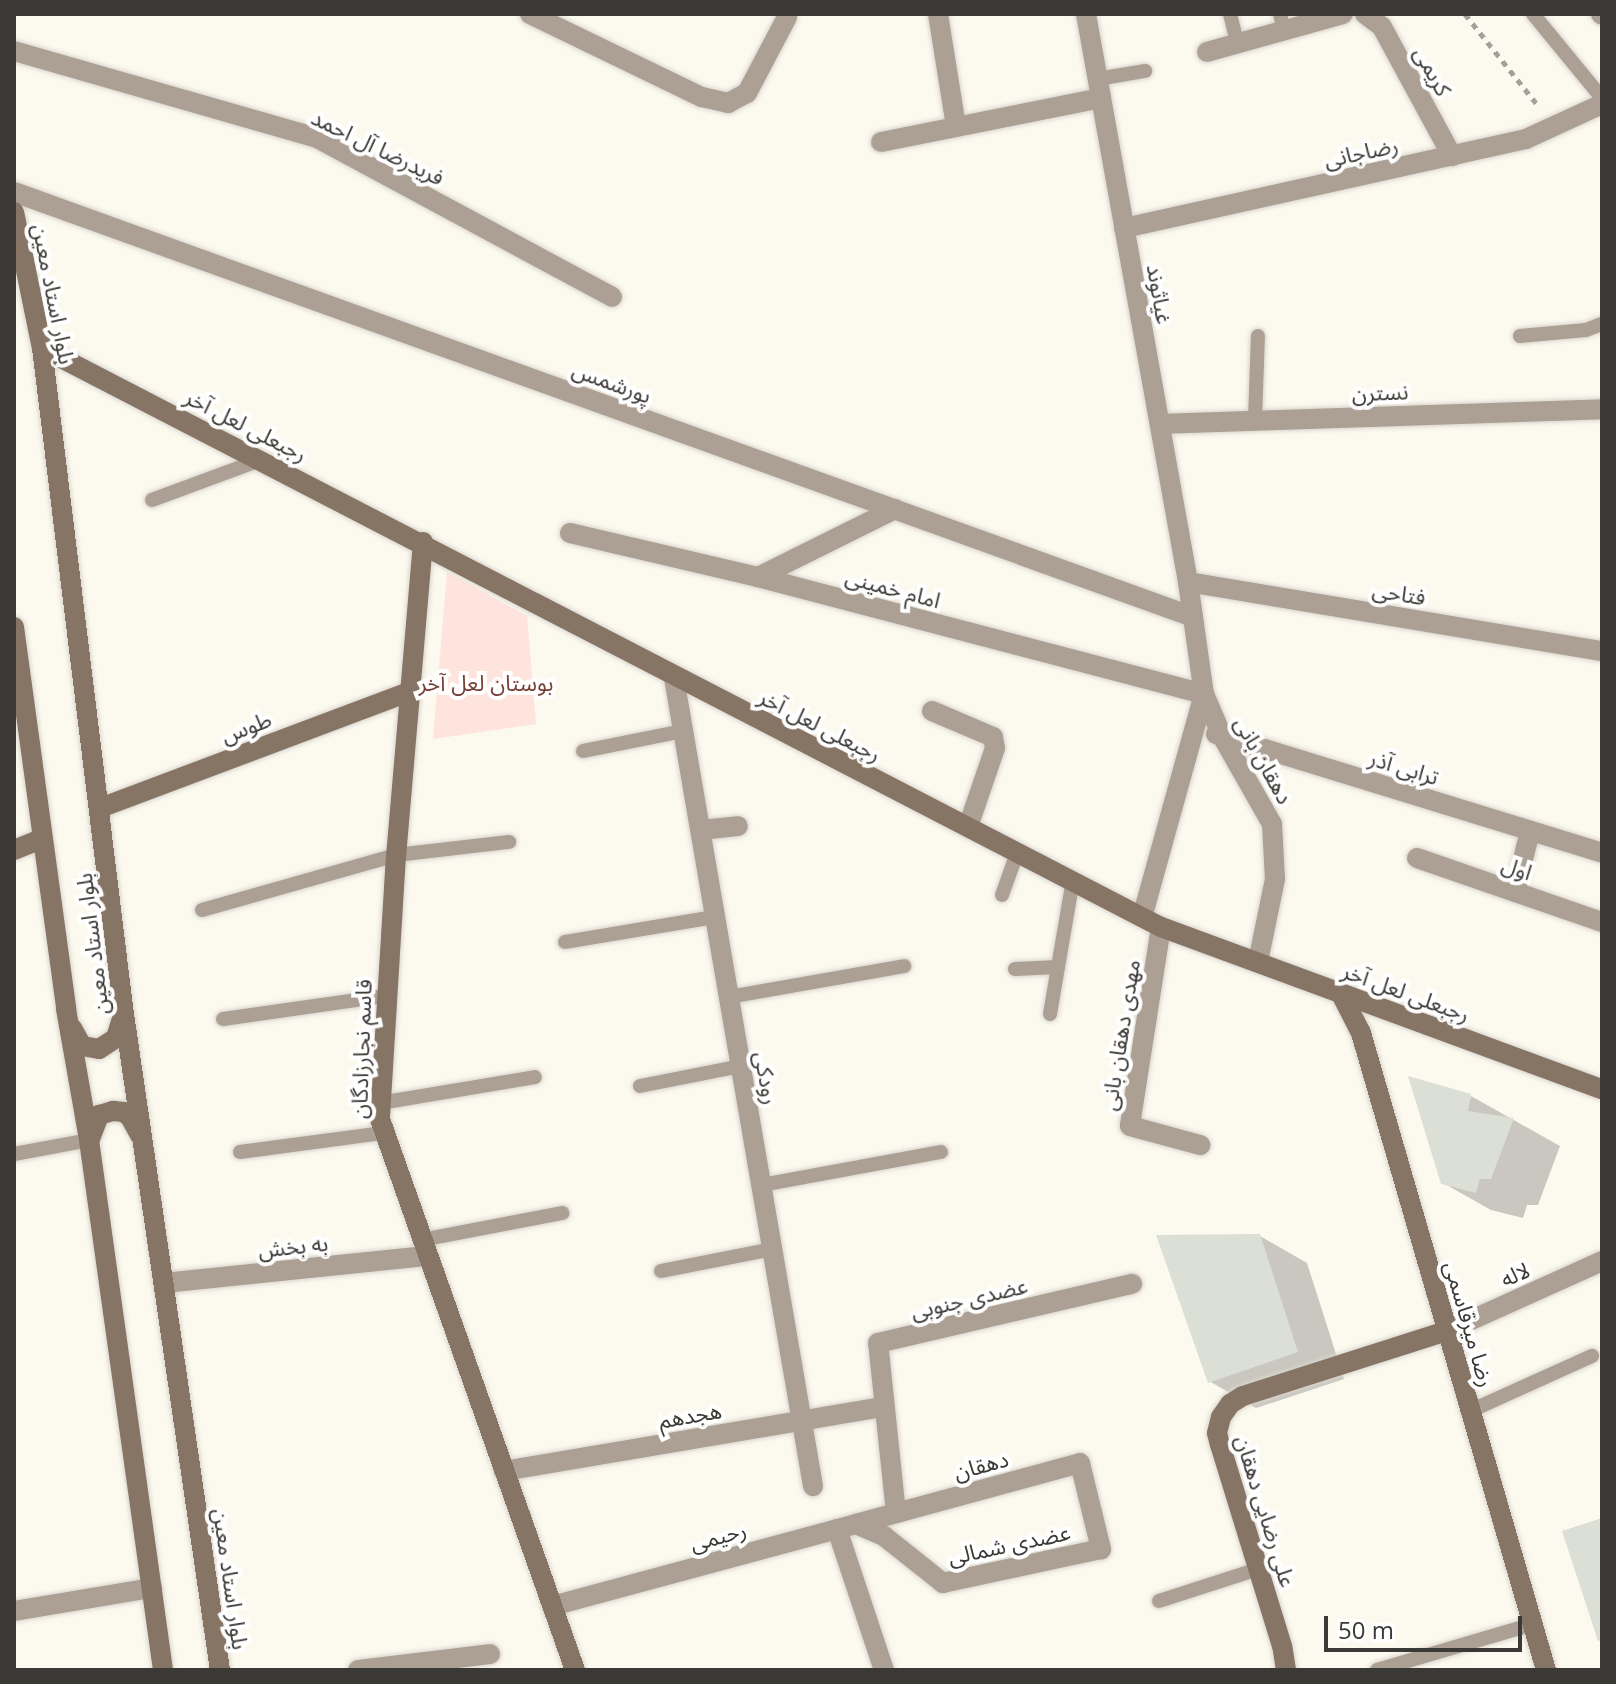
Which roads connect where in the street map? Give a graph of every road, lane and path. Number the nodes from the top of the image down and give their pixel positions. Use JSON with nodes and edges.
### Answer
{"nodes":[{"id":1,"x":530,"y":14,"type":"edge"},
{"id":2,"x":938,"y":14,"type":"edge"},
{"id":3,"x":1086,"y":14,"type":"edge"},
{"id":4,"x":1230,"y":14,"type":"edge"},
{"id":5,"x":1343,"y":14,"type":"edge"},
{"id":6,"x":1365,"y":14,"type":"edge"},
{"id":7,"x":1465,"y":14,"type":"edge"},
{"id":8,"x":1533,"y":14,"type":"edge"},
{"id":9,"x":791,"y":15,"type":"edge"},
{"id":10,"x":1282,"y":23,"type":"edge"},
{"id":11,"x":1238,"y":45,"type":"junction"},
{"id":12,"x":14,"y":51,"type":"edge"},
{"id":13,"x":1207,"y":52,"type":"dead end"},
{"id":14,"x":1145,"y":71,"type":"dead end"},
{"id":15,"x":1099,"y":88,"type":"junction"},
{"id":16,"x":1602,"y":101,"type":"edge"},
{"id":17,"x":956,"y":127,"type":"junction"},
{"id":18,"x":1556,"y":127,"type":"junction"},
{"id":19,"x":881,"y":142,"type":"dead end"},
{"id":20,"x":1452,"y":156,"type":"junction"},
{"id":21,"x":14,"y":192,"type":"edge"},
{"id":22,"x":14,"y":212,"type":"edge"},
{"id":23,"x":1124,"y":228,"type":"junction"},
{"id":24,"x":612,"y":297,"type":"dead end"},
{"id":25,"x":1602,"y":324,"type":"edge"},
{"id":26,"x":1258,"y":336,"type":"dead end"},
{"id":27,"x":1520,"y":336,"type":"dead end"},
{"id":28,"x":42,"y":348,"type":"junction"},
{"id":29,"x":1602,"y":409,"type":"edge"},
{"id":30,"x":1255,"y":420,"type":"junction"},
{"id":31,"x":1160,"y":424,"type":"junction"},
{"id":32,"x":260,"y":460,"type":"junction"},
{"id":33,"x":152,"y":500,"type":"dead end"},
{"id":34,"x":895,"y":509,"type":"junction"},
{"id":35,"x":570,"y":533,"type":"dead end"},
{"id":36,"x":423,"y":542,"type":"junction"},
{"id":37,"x":758,"y":577,"type":"junction"},
{"id":38,"x":1188,"y":582,"type":"junction"},
{"id":39,"x":1193,"y":617,"type":"junction"},
{"id":40,"x":14,"y":627,"type":"edge"},
{"id":41,"x":1602,"y":651,"type":"edge"},
{"id":42,"x":674,"y":678,"type":"junction"},
{"id":43,"x":408,"y":692,"type":"junction"},
{"id":44,"x":1204,"y":694,"type":"junction"},
{"id":45,"x":932,"y":711,"type":"dead end"},
{"id":46,"x":21,"y":722,"type":"edge"},
{"id":47,"x":1193,"y":727,"type":"junction"},
{"id":48,"x":683,"y":731,"type":"junction"},
{"id":49,"x":1222,"y":736,"type":"junction"},
{"id":50,"x":583,"y":751,"type":"dead end"},
{"id":51,"x":100,"y":808,"type":"junction"},
{"id":52,"x":738,"y":826,"type":"dead end"},
{"id":53,"x":968,"y":827,"type":"junction"},
{"id":54,"x":701,"y":830,"type":"junction"},
{"id":55,"x":1530,"y":831,"type":"junction"},
{"id":56,"x":43,"y":838,"type":"junction"},
{"id":57,"x":509,"y":842,"type":"dead end"},
{"id":58,"x":14,"y":850,"type":"edge"},
{"id":59,"x":1017,"y":853,"type":"junction"},
{"id":60,"x":1602,"y":853,"type":"edge"},
{"id":61,"x":396,"y":855,"type":"junction"},
{"id":62,"x":1417,"y":858,"type":"dead end"},
{"id":63,"x":1073,"y":880,"type":"junction"},
{"id":64,"x":1515,"y":892,"type":"junction"},
{"id":65,"x":1002,"y":895,"type":"dead end"},
{"id":66,"x":202,"y":910,"type":"dead end"},
{"id":67,"x":715,"y":917,"type":"junction"},
{"id":68,"x":1142,"y":917,"type":"junction"},
{"id":69,"x":1602,"y":922,"type":"edge"},
{"id":70,"x":1161,"y":927,"type":"junction"},
{"id":71,"x":565,"y":942,"type":"dead end"},
{"id":72,"x":1258,"y":962,"type":"junction"},
{"id":73,"x":904,"y":966,"type":"dead end"},
{"id":74,"x":1058,"y":967,"type":"junction"},
{"id":75,"x":1015,"y":969,"type":"dead end"},
{"id":76,"x":1341,"y":994,"type":"junction"},
{"id":77,"x":385,"y":996,"type":"junction"},
{"id":78,"x":729,"y":997,"type":"junction"},
{"id":79,"x":123,"y":1007,"type":"junction"},
{"id":80,"x":66,"y":1009,"type":"junction"},
{"id":81,"x":1050,"y":1014,"type":"dead end"},
{"id":82,"x":223,"y":1019,"type":"dead end"},
{"id":83,"x":741,"y":1066,"type":"junction"},
{"id":84,"x":535,"y":1077,"type":"dead end"},
{"id":85,"x":640,"y":1086,"type":"dead end"},
{"id":86,"x":1602,"y":1089,"type":"edge"},
{"id":87,"x":380,"y":1103,"type":"junction"},
{"id":88,"x":382,"y":1133,"type":"junction"},
{"id":89,"x":89,"y":1140,"type":"junction"},
{"id":90,"x":1200,"y":1145,"type":"dead end"},
{"id":91,"x":144,"y":1146,"type":"junction"},
{"id":92,"x":240,"y":1152,"type":"dead end"},
{"id":93,"x":941,"y":1152,"type":"dead end"},
{"id":94,"x":14,"y":1154,"type":"edge"},
{"id":95,"x":761,"y":1185,"type":"junction"},
{"id":96,"x":562,"y":1213,"type":"dead end"},
{"id":97,"x":424,"y":1248,"type":"junction"},
{"id":98,"x":773,"y":1249,"type":"junction"},
{"id":99,"x":1602,"y":1261,"type":"edge"},
{"id":100,"x":661,"y":1271,"type":"dead end"},
{"id":101,"x":164,"y":1283,"type":"junction"},
{"id":102,"x":1132,"y":1284,"type":"dead end"},
{"id":103,"x":1447,"y":1331,"type":"junction"},
{"id":104,"x":1592,"y":1356,"type":"dead end"},
{"id":105,"x":884,"y":1407,"type":"junction"},
{"id":106,"x":1470,"y":1411,"type":"junction"},
{"id":107,"x":802,"y":1421,"type":"junction"},
{"id":108,"x":1080,"y":1463,"type":"joint"},
{"id":109,"x":504,"y":1471,"type":"junction"},
{"id":110,"x":813,"y":1486,"type":"dead end"},
{"id":111,"x":896,"y":1513,"type":"junction"},
{"id":112,"x":847,"y":1526,"type":"junction"},
{"id":113,"x":1258,"y":1569,"type":"junction"},
{"id":114,"x":152,"y":1588,"type":"junction"},
{"id":115,"x":1159,"y":1601,"type":"dead end"},
{"id":116,"x":552,"y":1606,"type":"junction"},
{"id":117,"x":14,"y":1611,"type":"edge"},
{"id":118,"x":1533,"y":1624,"type":"junction"},
{"id":119,"x":490,"y":1654,"type":"dead end"},
{"id":120,"x":404,"y":1667,"type":"edge"},
{"id":121,"x":163,"y":1670,"type":"edge"},
{"id":122,"x":220,"y":1670,"type":"edge"},
{"id":123,"x":358,"y":1670,"type":"edge"},
{"id":124,"x":575,"y":1670,"type":"edge"},
{"id":125,"x":884,"y":1670,"type":"edge"},
{"id":126,"x":1286,"y":1670,"type":"edge"},
{"id":127,"x":1377,"y":1670,"type":"edge"},
{"id":128,"x":1546,"y":1670,"type":"edge"}],
"edges":[{"from":1,"to":9,"type":"street"},
{"from":2,"to":17,"type":"street"},
{"from":3,"to":15,"type":"street","name":"غیاثوند"},
{"from":4,"to":11,"type":"lane"},
{"from":5,"to":10,"type":"street"},
{"from":6,"to":20,"type":"street","name":"کریمی"},
{"from":7,"to":18,"type":"path"},
{"from":8,"to":16,"type":"lane"},
{"from":10,"to":11,"type":"street"},
{"from":11,"to":13,"type":"street"},
{"from":12,"to":24,"type":"street","name":"فریدرضا آل احمد"},
{"from":14,"to":15,"type":"lane"},
{"from":15,"to":17,"type":"street"},
{"from":15,"to":23,"type":"street","name":"غیاثوند"},
{"from":16,"to":18,"type":"street","name":"رضاجانی"},
{"from":17,"to":19,"type":"street"},
{"from":18,"to":20,"type":"street","name":"رضاجانی"},
{"from":20,"to":23,"type":"street","name":"رضاجانی"},
{"from":21,"to":34,"type":"street","name":"پورشمس"},
{"from":22,"to":28,"type":"street","name":"بلوار استاد معین"},
{"from":23,"to":31,"type":"street","name":"غیاثوند"},
{"from":25,"to":27,"type":"lane"},
{"from":26,"to":30,"type":"lane"},
{"from":28,"to":32,"type":"street","name":"رجبعلی لعل آخر"},
{"from":28,"to":51,"type":"street","name":"بلوار استاد معین"},
{"from":29,"to":30,"type":"street","name":"نسترن"},
{"from":30,"to":31,"type":"street","name":"نسترن"},
{"from":31,"to":38,"type":"street","name":"غیاثوند"},
{"from":32,"to":33,"type":"lane"},
{"from":32,"to":36,"type":"street","name":"رجبعلی لعل آخر"},
{"from":34,"to":37,"type":"street"},
{"from":34,"to":39,"type":"street","name":"پورشمس"},
{"from":35,"to":37,"type":"street","name":"امام خمینی"},
{"from":36,"to":42,"type":"street","name":"رجبعلی لعل آخر"},
{"from":36,"to":43,"type":"street","name":"قاسم نجارزادگان"},
{"from":37,"to":44,"type":"street","name":"امام خمینی"},
{"from":38,"to":39,"type":"street","name":"دهقان بانی"},
{"from":38,"to":41,"type":"street","name":"فتاحی"},
{"from":39,"to":44,"type":"street","name":"دهقان بانی"},
{"from":40,"to":46,"type":"street","name":"بلوار استاد معین"},
{"from":42,"to":48,"type":"street","name":"رودکی"},
{"from":42,"to":53,"type":"street","name":"رجبعلی لعل آخر"},
{"from":43,"to":51,"type":"street","name":"طوس"},
{"from":43,"to":61,"type":"street","name":"قاسم نجارزادگان"},
{"from":44,"to":47,"type":"street"},
{"from":44,"to":49,"type":"street","name":"دهقان بانی"},
{"from":45,"to":53,"type":"street"},
{"from":46,"to":56,"type":"street","name":"بلوار استاد معین"},
{"from":47,"to":49,"type":"street","name":"ترابی آذر"},
{"from":47,"to":68,"type":"street"},
{"from":48,"to":50,"type":"lane"},
{"from":48,"to":54,"type":"street","name":"رودکی"},
{"from":49,"to":55,"type":"street","name":"ترابی آذر"},
{"from":49,"to":72,"type":"street","name":"دهقان بانی"},
{"from":51,"to":79,"type":"street","name":"بلوار استاد معین"},
{"from":52,"to":54,"type":"street"},
{"from":53,"to":59,"type":"street","name":"رجبعلی لعل آخر"},
{"from":54,"to":67,"type":"street","name":"رودکی"},
{"from":55,"to":60,"type":"street","name":"ترابی آذر"},
{"from":55,"to":64,"type":"street"},
{"from":56,"to":58,"type":"street"},
{"from":56,"to":80,"type":"street","name":"بلوار استاد معین"},
{"from":57,"to":61,"type":"lane"},
{"from":59,"to":63,"type":"street","name":"رجبعلی لعل آخر"},
{"from":59,"to":65,"type":"lane"},
{"from":61,"to":66,"type":"lane"},
{"from":61,"to":77,"type":"street","name":"قاسم نجارزادگان"},
{"from":62,"to":64,"type":"street","name":"اول"},
{"from":63,"to":68,"type":"street","name":"رجبعلی لعل آخر"},
{"from":63,"to":74,"type":"lane"},
{"from":64,"to":69,"type":"street","name":"اول"},
{"from":67,"to":71,"type":"lane"},
{"from":67,"to":78,"type":"street","name":"رودکی"},
{"from":68,"to":70,"type":"street","name":"رجبعلی لعل آخر"},
{"from":70,"to":72,"type":"street","name":"رجبعلی لعل آخر"},
{"from":70,"to":90,"type":"street","name":"مهدی دهقان بانی"},
{"from":72,"to":76,"type":"street","name":"رجبعلی لعل آخر"},
{"from":73,"to":78,"type":"lane"},
{"from":74,"to":75,"type":"lane"},
{"from":74,"to":81,"type":"lane"},
{"from":76,"to":86,"type":"street","name":"رجبعلی لعل آخر"},
{"from":76,"to":103,"type":"street","name":"رضا میرقاسمی"},
{"from":77,"to":82,"type":"lane"},
{"from":77,"to":87,"type":"street","name":"قاسم نجارزادگان"},
{"from":78,"to":83,"type":"street","name":"رودکی"},
{"from":79,"to":80,"type":"street"},
{"from":79,"to":91,"type":"street","name":"بلوار استاد معین"},
{"from":80,"to":89,"type":"street","name":"بلوار استاد معین"},
{"from":83,"to":85,"type":"lane"},
{"from":83,"to":95,"type":"street","name":"رودکی"},
{"from":84,"to":87,"type":"lane"},
{"from":87,"to":88,"type":"street","name":"قاسم نجارزادگان"},
{"from":88,"to":92,"type":"lane"},
{"from":88,"to":97,"type":"street","name":"قاسم نجارزادگان"},
{"from":89,"to":91,"type":"street"},
{"from":89,"to":94,"type":"lane"},
{"from":89,"to":114,"type":"street","name":"بلوار استاد معین"},
{"from":91,"to":101,"type":"street","name":"بلوار استاد معین"},
{"from":93,"to":95,"type":"lane"},
{"from":95,"to":98,"type":"street","name":"رودکی"},
{"from":96,"to":97,"type":"lane"},
{"from":97,"to":101,"type":"street","name":"به بخش"},
{"from":97,"to":109,"type":"street","name":"قاسم نجارزادگان"},
{"from":98,"to":100,"type":"lane"},
{"from":98,"to":107,"type":"street","name":"رودکی"},
{"from":99,"to":103,"type":"street","name":"لاله"},
{"from":101,"to":122,"type":"street","name":"بلوار استاد معین"},
{"from":102,"to":105,"type":"street","name":"عضدی جنوبی"},
{"from":103,"to":106,"type":"street","name":"رضا میرقاسمی"},
{"from":103,"to":113,"type":"street","name":"علی رضایی دهقان"},
{"from":104,"to":106,"type":"lane"},
{"from":105,"to":107,"type":"street","name":"هجدهم"},
{"from":105,"to":111,"type":"street"},
{"from":106,"to":118,"type":"street","name":"رضا میرقاسمی"},
{"from":107,"to":109,"type":"street","name":"هجدهم"},
{"from":107,"to":110,"type":"street","name":"رودکی"},
{"from":108,"to":111,"type":"street","name":"دهقان"},
{"from":108,"to":112,"type":"street","name":"عضدی شمالی"},
{"from":109,"to":116,"type":"street","name":"قاسم نجارزادگان"},
{"from":111,"to":112,"type":"street","name":"رحیمی"},
{"from":112,"to":116,"type":"street","name":"رحیمی"},
{"from":112,"to":125,"type":"street"},
{"from":113,"to":115,"type":"lane"},
{"from":113,"to":126,"type":"street","name":"علی رضایی دهقان"},
{"from":114,"to":117,"type":"street"},
{"from":114,"to":121,"type":"street","name":"بلوار استاد معین"},
{"from":116,"to":124,"type":"street","name":"قاسم نجارزادگان"},
{"from":118,"to":127,"type":"lane"},
{"from":118,"to":128,"type":"street","name":"رضا میرقاسمی"},
{"from":119,"to":120,"type":"street"},
{"from":120,"to":123,"type":"street"}]}
